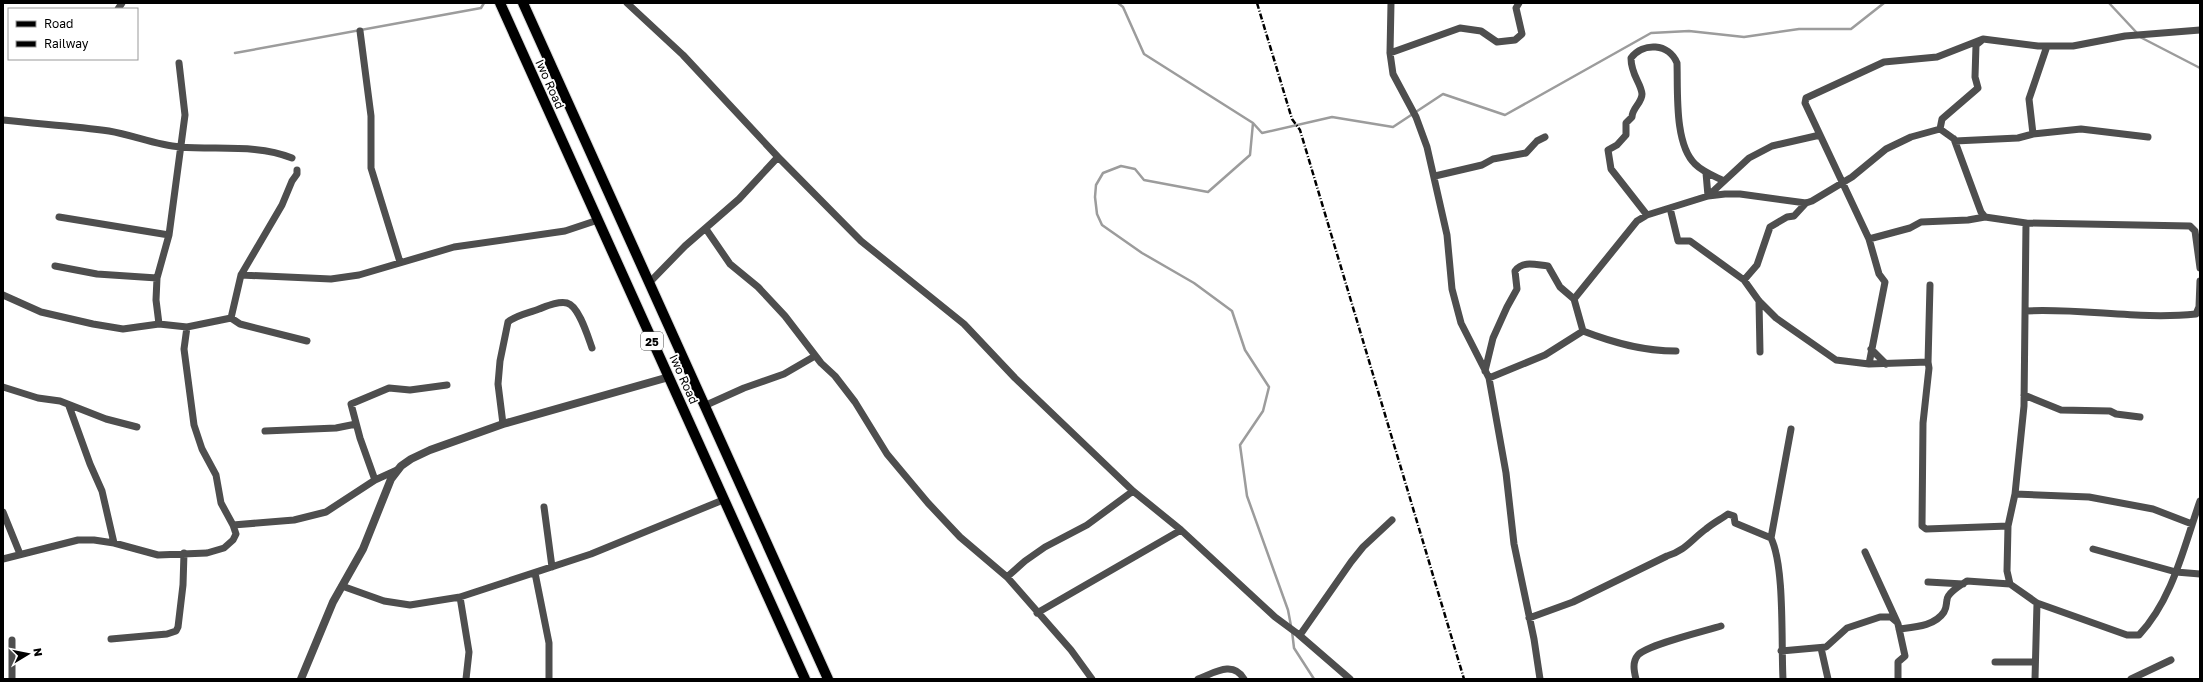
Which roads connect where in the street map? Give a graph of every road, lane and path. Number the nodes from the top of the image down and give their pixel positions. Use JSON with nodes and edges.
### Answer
{"nodes":[{"id":1,"x":500,"y":3,"type":"edge"},
{"id":2,"x":522,"y":3,"type":"edge"},
{"id":3,"x":626,"y":3,"type":"edge"},
{"id":4,"x":1392,"y":3,"type":"edge"},
{"id":5,"x":1519,"y":3,"type":"edge"},
{"id":6,"x":2200,"y":30,"type":"edge"},
{"id":7,"x":360,"y":31,"type":"dead end"},
{"id":8,"x":1983,"y":39,"type":"junction"},
{"id":9,"x":2047,"y":46,"type":"junction"},
{"id":10,"x":1390,"y":53,"type":"junction"},
{"id":11,"x":179,"y":63,"type":"dead end"},
{"id":12,"x":3,"y":121,"type":"edge"},
{"id":13,"x":1940,"y":129,"type":"junction"},
{"id":14,"x":2032,"y":134,"type":"junction"},
{"id":15,"x":1820,"y":135,"type":"junction"},
{"id":16,"x":1545,"y":137,"type":"dead end"},
{"id":17,"x":2148,"y":137,"type":"dead end"},
{"id":18,"x":1954,"y":139,"type":"junction"},
{"id":19,"x":180,"y":147,"type":"junction"},
{"id":20,"x":778,"y":157,"type":"junction"},
{"id":21,"x":292,"y":158,"type":"dead end"},
{"id":22,"x":296,"y":170,"type":"dead end"},
{"id":23,"x":1706,"y":173,"type":"junction"},
{"id":24,"x":1435,"y":176,"type":"junction"},
{"id":25,"x":1724,"y":181,"type":"junction"},
{"id":26,"x":1842,"y":184,"type":"junction"},
{"id":27,"x":1708,"y":196,"type":"junction"},
{"id":28,"x":1793,"y":200,"type":"junction"},
{"id":29,"x":1806,"y":202,"type":"junction"},
{"id":30,"x":1670,"y":208,"type":"junction"},
{"id":31,"x":1647,"y":215,"type":"junction"},
{"id":32,"x":1794,"y":216,"type":"junction"},
{"id":33,"x":59,"y":217,"type":"dead end"},
{"id":34,"x":1985,"y":217,"type":"junction"},
{"id":35,"x":598,"y":220,"type":"junction"},
{"id":36,"x":2026,"y":223,"type":"junction"},
{"id":37,"x":706,"y":228,"type":"junction"},
{"id":38,"x":169,"y":235,"type":"junction"},
{"id":39,"x":1869,"y":239,"type":"junction"},
{"id":40,"x":400,"y":262,"type":"junction"},
{"id":41,"x":55,"y":266,"type":"dead end"},
{"id":42,"x":2200,"y":268,"type":"edge"},
{"id":43,"x":241,"y":275,"type":"junction"},
{"id":44,"x":157,"y":278,"type":"junction"},
{"id":45,"x":1744,"y":280,"type":"junction"},
{"id":46,"x":2200,"y":281,"type":"edge"},
{"id":47,"x":649,"y":283,"type":"junction"},
{"id":48,"x":1930,"y":285,"type":"dead end"},
{"id":49,"x":3,"y":295,"type":"edge"},
{"id":50,"x":1574,"y":299,"type":"junction"},
{"id":51,"x":1759,"y":301,"type":"junction"},
{"id":52,"x":2026,"y":311,"type":"junction"},
{"id":53,"x":232,"y":318,"type":"junction"},
{"id":54,"x":159,"y":324,"type":"junction"},
{"id":55,"x":187,"y":327,"type":"junction"},
{"id":56,"x":1583,"y":331,"type":"junction"},
{"id":57,"x":307,"y":340,"type":"dead end"},
{"id":58,"x":592,"y":348,"type":"dead end"},
{"id":59,"x":1871,"y":349,"type":"junction"},
{"id":60,"x":1676,"y":351,"type":"dead end"},
{"id":61,"x":1760,"y":352,"type":"dead end"},
{"id":62,"x":815,"y":356,"type":"junction"},
{"id":63,"x":1928,"y":363,"type":"junction"},
{"id":64,"x":1869,"y":364,"type":"junction"},
{"id":65,"x":1886,"y":364,"type":"junction"},
{"id":66,"x":1485,"y":371,"type":"junction"},
{"id":67,"x":669,"y":377,"type":"junction"},
{"id":68,"x":1489,"y":378,"type":"junction"},
{"id":69,"x":447,"y":386,"type":"dead end"},
{"id":70,"x":3,"y":387,"type":"edge"},
{"id":71,"x":2024,"y":395,"type":"junction"},
{"id":72,"x":69,"y":406,"type":"junction"},
{"id":73,"x":704,"y":406,"type":"junction"},
{"id":74,"x":2140,"y":417,"type":"dead end"},
{"id":75,"x":356,"y":424,"type":"junction"},
{"id":76,"x":503,"y":424,"type":"junction"},
{"id":77,"x":137,"y":427,"type":"dead end"},
{"id":78,"x":1791,"y":429,"type":"dead end"},
{"id":79,"x":265,"y":431,"type":"dead end"},
{"id":80,"x":396,"y":470,"type":"junction"},
{"id":81,"x":376,"y":480,"type":"junction"},
{"id":82,"x":1133,"y":491,"type":"junction"},
{"id":83,"x":2016,"y":494,"type":"junction"},
{"id":84,"x":724,"y":500,"type":"junction"},
{"id":85,"x":2200,"y":501,"type":"edge"},
{"id":86,"x":544,"y":507,"type":"dead end"},
{"id":87,"x":3,"y":512,"type":"edge"},
{"id":88,"x":1392,"y":520,"type":"dead end"},
{"id":89,"x":2192,"y":524,"type":"junction"},
{"id":90,"x":233,"y":525,"type":"junction"},
{"id":91,"x":2008,"y":526,"type":"junction"},
{"id":92,"x":1181,"y":530,"type":"junction"},
{"id":93,"x":1771,"y":538,"type":"junction"},
{"id":94,"x":114,"y":543,"type":"junction"},
{"id":95,"x":2093,"y":549,"type":"dead end"},
{"id":96,"x":1865,"y":552,"type":"dead end"},
{"id":97,"x":184,"y":553,"type":"junction"},
{"id":98,"x":20,"y":554,"type":"junction"},
{"id":99,"x":3,"y":559,"type":"edge"},
{"id":100,"x":552,"y":567,"type":"junction"},
{"id":101,"x":2176,"y":572,"type":"junction"},
{"id":102,"x":535,"y":573,"type":"junction"},
{"id":103,"x":2200,"y":574,"type":"edge"},
{"id":104,"x":1007,"y":577,"type":"junction"},
{"id":105,"x":1928,"y":582,"type":"dead end"},
{"id":106,"x":1963,"y":584,"type":"junction"},
{"id":107,"x":2010,"y":584,"type":"junction"},
{"id":108,"x":342,"y":586,"type":"junction"},
{"id":109,"x":460,"y":597,"type":"junction"},
{"id":110,"x":2037,"y":603,"type":"junction"},
{"id":111,"x":1037,"y":613,"type":"junction"},
{"id":112,"x":1529,"y":618,"type":"junction"},
{"id":113,"x":1721,"y":626,"type":"dead end"},
{"id":114,"x":1899,"y":626,"type":"junction"},
{"id":115,"x":1299,"y":634,"type":"junction"},
{"id":116,"x":111,"y":639,"type":"dead end"},
{"id":117,"x":12,"y":640,"type":"dead end"},
{"id":118,"x":1821,"y":648,"type":"junction"},
{"id":119,"x":1781,"y":651,"type":"junction"},
{"id":120,"x":2171,"y":660,"type":"dead end"},
{"id":121,"x":1995,"y":662,"type":"dead end"},
{"id":122,"x":2034,"y":662,"type":"junction"},
{"id":123,"x":12,"y":679,"type":"edge"},
{"id":124,"x":301,"y":679,"type":"edge"},
{"id":125,"x":466,"y":679,"type":"edge"},
{"id":126,"x":549,"y":679,"type":"edge"},
{"id":127,"x":805,"y":679,"type":"edge"},
{"id":128,"x":828,"y":679,"type":"edge"},
{"id":129,"x":1092,"y":679,"type":"edge"},
{"id":130,"x":1198,"y":679,"type":"edge"},
{"id":131,"x":1244,"y":679,"type":"edge"},
{"id":132,"x":1350,"y":679,"type":"edge"},
{"id":133,"x":1540,"y":679,"type":"edge"},
{"id":134,"x":1636,"y":679,"type":"edge"},
{"id":135,"x":1783,"y":679,"type":"edge"},
{"id":136,"x":1828,"y":679,"type":"edge"},
{"id":137,"x":1898,"y":679,"type":"edge"},
{"id":138,"x":2035,"y":679,"type":"edge"},
{"id":139,"x":2131,"y":679,"type":"edge"}],
"edges":[{"from":1,"to":35,"type":"main road","name":"Iwo Road","number":"25"},
{"from":2,"to":47,"type":"main road","name":"Iwo Road"},
{"from":3,"to":20,"type":"street"},
{"from":4,"to":10,"type":"street"},
{"from":5,"to":10,"type":"street"},
{"from":6,"to":9,"type":"street"},
{"from":7,"to":40,"type":"street"},
{"from":8,"to":9,"type":"street"},
{"from":8,"to":13,"type":"street"},
{"from":8,"to":15,"type":"street"},
{"from":9,"to":14,"type":"street"},
{"from":10,"to":24,"type":"street"},
{"from":11,"to":19,"type":"street"},
{"from":12,"to":19,"type":"street"},
{"from":13,"to":18,"type":"street"},
{"from":13,"to":26,"type":"street"},
{"from":14,"to":17,"type":"street"},
{"from":14,"to":18,"type":"street"},
{"from":15,"to":25,"type":"street"},
{"from":15,"to":26,"type":"street"},
{"from":16,"to":24,"type":"street"},
{"from":18,"to":34,"type":"street"},
{"from":19,"to":21,"type":"street"},
{"from":19,"to":38,"type":"street"},
{"from":20,"to":37,"type":"street"},
{"from":20,"to":82,"type":"street"},
{"from":22,"to":43,"type":"street"},
{"from":23,"to":25,"type":"street"},
{"from":23,"to":27,"type":"street"},
{"from":23,"to":31,"type":"street"},
{"from":24,"to":66,"type":"street"},
{"from":25,"to":27,"type":"street"},
{"from":26,"to":29,"type":"street"},
{"from":26,"to":39,"type":"street"},
{"from":27,"to":28,"type":"street"},
{"from":27,"to":30,"type":"street"},
{"from":28,"to":29,"type":"street"},
{"from":28,"to":32,"type":"street"},
{"from":29,"to":32,"type":"street"},
{"from":30,"to":31,"type":"street"},
{"from":30,"to":45,"type":"street"},
{"from":31,"to":50,"type":"street"},
{"from":32,"to":45,"type":"street"},
{"from":33,"to":38,"type":"street"},
{"from":34,"to":36,"type":"street"},
{"from":34,"to":39,"type":"street"},
{"from":35,"to":40,"type":"street"},
{"from":35,"to":67,"type":"main road","name":"Iwo Road","number":"25"},
{"from":36,"to":42,"type":"street"},
{"from":36,"to":52,"type":"street"},
{"from":37,"to":47,"type":"street"},
{"from":37,"to":62,"type":"street"},
{"from":38,"to":44,"type":"street"},
{"from":39,"to":59,"type":"street"},
{"from":40,"to":43,"type":"street"},
{"from":41,"to":44,"type":"street"},
{"from":43,"to":53,"type":"street"},
{"from":44,"to":54,"type":"street"},
{"from":45,"to":51,"type":"street"},
{"from":46,"to":52,"type":"street"},
{"from":47,"to":73,"type":"main road","name":"Iwo Road"},
{"from":48,"to":63,"type":"street"},
{"from":49,"to":54,"type":"street"},
{"from":50,"to":56,"type":"street"},
{"from":50,"to":66,"type":"street"},
{"from":51,"to":61,"type":"street"},
{"from":51,"to":64,"type":"street"},
{"from":52,"to":71,"type":"street"},
{"from":53,"to":55,"type":"street"},
{"from":53,"to":57,"type":"street"},
{"from":54,"to":55,"type":"street"},
{"from":55,"to":90,"type":"street"},
{"from":56,"to":60,"type":"street"},
{"from":56,"to":68,"type":"street"},
{"from":58,"to":76,"type":"street"},
{"from":59,"to":64,"type":"street"},
{"from":59,"to":65,"type":"street"},
{"from":62,"to":73,"type":"street"},
{"from":62,"to":104,"type":"street"},
{"from":63,"to":65,"type":"street"},
{"from":63,"to":91,"type":"street"},
{"from":64,"to":65,"type":"street"},
{"from":66,"to":68,"type":"street"},
{"from":67,"to":76,"type":"street"},
{"from":67,"to":84,"type":"main road","name":"Iwo Road","number":"25"},
{"from":68,"to":112,"type":"street"},
{"from":69,"to":75,"type":"street"},
{"from":70,"to":72,"type":"street"},
{"from":71,"to":74,"type":"street"},
{"from":71,"to":83,"type":"street"},
{"from":72,"to":77,"type":"street"},
{"from":72,"to":94,"type":"street"},
{"from":73,"to":128,"type":"main road","name":"Iwo Road"},
{"from":75,"to":79,"type":"street"},
{"from":75,"to":81,"type":"street"},
{"from":76,"to":80,"type":"street"},
{"from":78,"to":93,"type":"street"},
{"from":80,"to":81,"type":"street"},
{"from":80,"to":108,"type":"street"},
{"from":81,"to":90,"type":"street"},
{"from":82,"to":92,"type":"street"},
{"from":82,"to":104,"type":"street"},
{"from":83,"to":89,"type":"street"},
{"from":83,"to":91,"type":"street"},
{"from":84,"to":100,"type":"street"},
{"from":84,"to":127,"type":"main road","name":"Iwo Road","number":"25"},
{"from":85,"to":89,"type":"street"},
{"from":86,"to":100,"type":"street"},
{"from":87,"to":98,"type":"street"},
{"from":88,"to":115,"type":"street"},
{"from":89,"to":101,"type":"street"},
{"from":90,"to":97,"type":"street"},
{"from":91,"to":107,"type":"street"},
{"from":92,"to":111,"type":"street"},
{"from":92,"to":115,"type":"street"},
{"from":93,"to":112,"type":"street"},
{"from":93,"to":119,"type":"street"},
{"from":94,"to":97,"type":"street"},
{"from":94,"to":98,"type":"street"},
{"from":95,"to":101,"type":"street"},
{"from":96,"to":114,"type":"street"},
{"from":97,"to":116,"type":"street"},
{"from":98,"to":99,"type":"street"},
{"from":100,"to":102,"type":"street"},
{"from":101,"to":103,"type":"street"},
{"from":101,"to":110,"type":"street"},
{"from":102,"to":109,"type":"street"},
{"from":102,"to":126,"type":"street"},
{"from":104,"to":111,"type":"street"},
{"from":105,"to":106,"type":"street"},
{"from":106,"to":107,"type":"street"},
{"from":106,"to":114,"type":"street"},
{"from":107,"to":110,"type":"street"},
{"from":108,"to":109,"type":"street"},
{"from":108,"to":124,"type":"street"},
{"from":109,"to":125,"type":"street"},
{"from":110,"to":122,"type":"street"},
{"from":111,"to":129,"type":"street"},
{"from":112,"to":133,"type":"street"},
{"from":113,"to":134,"type":"street"},
{"from":114,"to":118,"type":"street"},
{"from":114,"to":137,"type":"street"},
{"from":115,"to":132,"type":"street"},
{"from":117,"to":123,"type":"street"},
{"from":118,"to":119,"type":"street"},
{"from":118,"to":136,"type":"street"},
{"from":119,"to":135,"type":"street"},
{"from":120,"to":139,"type":"street"},
{"from":121,"to":122,"type":"street"},
{"from":122,"to":138,"type":"street"},
{"from":130,"to":131,"type":"street"}]}
